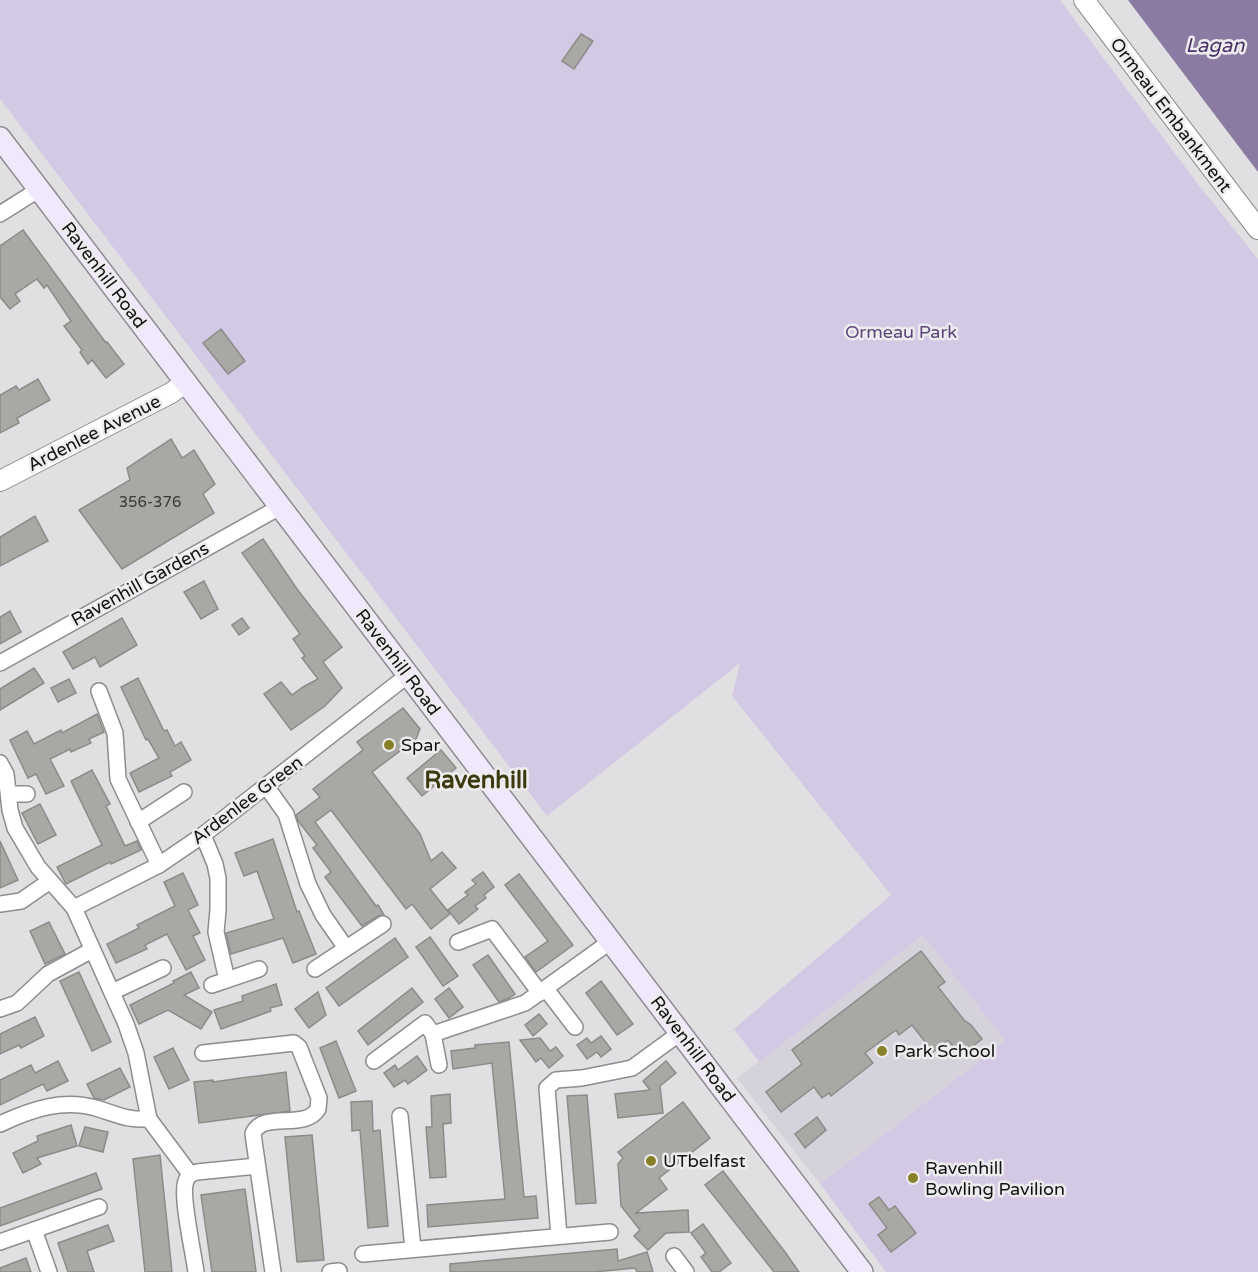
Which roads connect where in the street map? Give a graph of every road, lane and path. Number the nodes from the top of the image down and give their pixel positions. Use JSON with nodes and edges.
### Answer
{"nodes":[{"id":1,"x":1084,"y":0,"type":"edge"},
{"id":2,"x":0,"y":138,"type":"edge"},
{"id":3,"x":38,"y":190,"type":"junction"},
{"id":4,"x":0,"y":214,"type":"edge"},
{"id":5,"x":1258,"y":229,"type":"edge"},
{"id":6,"x":186,"y":382,"type":"junction"},
{"id":7,"x":0,"y":482,"type":"edge"},
{"id":8,"x":280,"y":507,"type":"junction"},
{"id":9,"x":0,"y":663,"type":"edge"},
{"id":10,"x":408,"y":675,"type":"junction"},
{"id":11,"x":99,"y":691,"type":"dead end"},
{"id":12,"x":0,"y":763,"type":"edge"},
{"id":13,"x":266,"y":786,"type":"junction"},
{"id":14,"x":183,"y":792,"type":"dead end"},
{"id":15,"x":9,"y":794,"type":"junction"},
{"id":16,"x":27,"y":794,"type":"dead end"},
{"id":17,"x":138,"y":822,"type":"junction"},
{"id":18,"x":203,"y":835,"type":"junction"},
{"id":19,"x":159,"y":865,"type":"junction"},
{"id":20,"x":50,"y":881,"type":"junction"},
{"id":21,"x":0,"y":904,"type":"edge"},
{"id":22,"x":74,"y":908,"type":"junction"},
{"id":23,"x":383,"y":924,"type":"dead end"},
{"id":24,"x":611,"y":941,"type":"junction"},
{"id":25,"x":458,"y":942,"type":"dead end"},
{"id":26,"x":346,"y":948,"type":"junction"},
{"id":27,"x":92,"y":950,"type":"junction"},
{"id":28,"x":163,"y":968,"type":"dead end"},
{"id":29,"x":259,"y":969,"type":"dead end"},
{"id":30,"x":315,"y":969,"type":"dead end"},
{"id":31,"x":227,"y":980,"type":"junction"},
{"id":32,"x":212,"y":985,"type":"dead end"},
{"id":33,"x":543,"y":991,"type":"junction"},
{"id":34,"x":112,"y":992,"type":"junction"},
{"id":35,"x":0,"y":1009,"type":"edge"},
{"id":36,"x":575,"y":1027,"type":"dead end"},
{"id":37,"x":680,"y":1033,"type":"junction"},
{"id":38,"x":433,"y":1034,"type":"junction"},
{"id":39,"x":203,"y":1053,"type":"dead end"},
{"id":40,"x":374,"y":1061,"type":"dead end"},
{"id":41,"x":439,"y":1065,"type":"dead end"},
{"id":42,"x":400,"y":1116,"type":"dead end"},
{"id":43,"x":149,"y":1119,"type":"junction"},
{"id":44,"x":0,"y":1124,"type":"edge"},
{"id":45,"x":257,"y":1166,"type":"junction"},
{"id":46,"x":190,"y":1174,"type":"junction"},
{"id":47,"x":99,"y":1206,"type":"dead end"},
{"id":48,"x":34,"y":1230,"type":"junction"},
{"id":49,"x":610,"y":1232,"type":"dead end"},
{"id":50,"x":559,"y":1236,"type":"junction"},
{"id":51,"x":0,"y":1242,"type":"edge"},
{"id":52,"x":413,"y":1249,"type":"junction"},
{"id":53,"x":363,"y":1254,"type":"dead end"},
{"id":54,"x":674,"y":1256,"type":"dead end"},
{"id":55,"x":49,"y":1272,"type":"edge"},
{"id":56,"x":196,"y":1272,"type":"edge"},
{"id":57,"x":273,"y":1272,"type":"edge"},
{"id":58,"x":686,"y":1272,"type":"edge"},
{"id":59,"x":862,"y":1272,"type":"edge"}],
"edges":[{"from":1,"to":5,"type":"street","name":"Ormeau Embankment"},
{"from":2,"to":3,"type":"main road","name":"Ravenhill Road"},
{"from":3,"to":4,"type":"street"},
{"from":3,"to":6,"type":"main road","name":"Ravenhill Road"},
{"from":6,"to":7,"type":"street","name":"Ardenlee Avenue"},
{"from":6,"to":8,"type":"main road","name":"Ravenhill Road"},
{"from":8,"to":9,"type":"street","name":"Ravenhill Gardens"},
{"from":8,"to":10,"type":"main road","name":"Ravenhill Road"},
{"from":10,"to":13,"type":"street","name":"Ardenlee Green"},
{"from":10,"to":24,"type":"main road","name":"Ravenhill Road"},
{"from":11,"to":17,"type":"street"},
{"from":12,"to":15,"type":"street"},
{"from":13,"to":18,"type":"street","name":"Ardenlee Green"},
{"from":13,"to":26,"type":"street"},
{"from":14,"to":17,"type":"street"},
{"from":15,"to":16,"type":"street"},
{"from":15,"to":20,"type":"street"},
{"from":17,"to":19,"type":"street"},
{"from":18,"to":19,"type":"street","name":"Ardenlee Green"},
{"from":18,"to":31,"type":"street"},
{"from":19,"to":22,"type":"street","name":"Ardenlee Green"},
{"from":20,"to":21,"type":"street"},
{"from":20,"to":22,"type":"street"},
{"from":22,"to":27,"type":"street"},
{"from":23,"to":26,"type":"street"},
{"from":24,"to":33,"type":"street"},
{"from":24,"to":37,"type":"main road","name":"Ravenhill Road"},
{"from":25,"to":33,"type":"street"},
{"from":26,"to":30,"type":"street"},
{"from":27,"to":34,"type":"street"},
{"from":27,"to":35,"type":"street"},
{"from":28,"to":34,"type":"street"},
{"from":29,"to":31,"type":"street"},
{"from":31,"to":32,"type":"street"},
{"from":33,"to":36,"type":"street"},
{"from":33,"to":38,"type":"street"},
{"from":34,"to":43,"type":"street"},
{"from":37,"to":50,"type":"street"},
{"from":37,"to":59,"type":"main road","name":"Ravenhill Road"},
{"from":38,"to":40,"type":"street"},
{"from":38,"to":41,"type":"street"},
{"from":39,"to":45,"type":"street"},
{"from":42,"to":52,"type":"street"},
{"from":43,"to":44,"type":"street"},
{"from":43,"to":46,"type":"street"},
{"from":45,"to":46,"type":"street"},
{"from":45,"to":57,"type":"street"},
{"from":46,"to":56,"type":"street"},
{"from":47,"to":48,"type":"street"},
{"from":48,"to":51,"type":"street"},
{"from":48,"to":55,"type":"street"},
{"from":49,"to":50,"type":"street"},
{"from":50,"to":52,"type":"street"},
{"from":52,"to":53,"type":"street"},
{"from":54,"to":58,"type":"street"}]}
